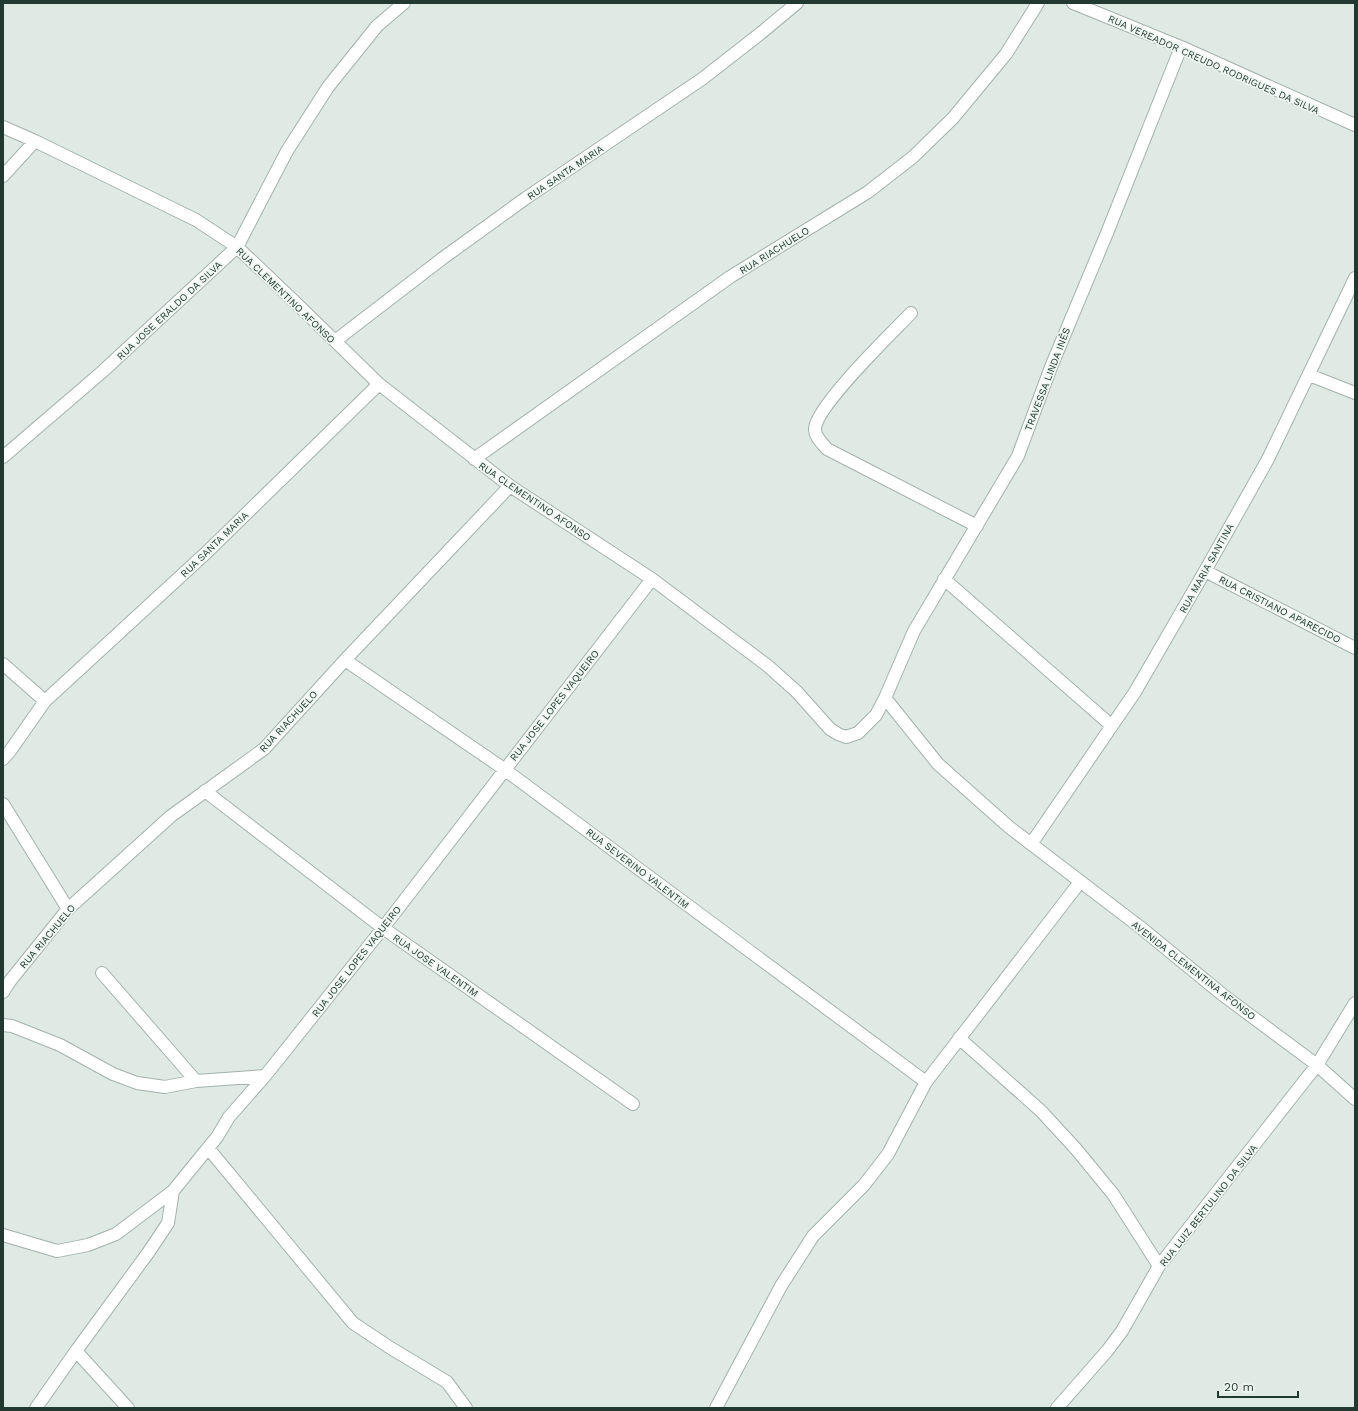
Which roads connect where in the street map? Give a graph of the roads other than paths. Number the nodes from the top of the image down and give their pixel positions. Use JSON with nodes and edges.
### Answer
{"nodes":[{"id":1,"x":404,"y":3,"type":"edge"},
{"id":2,"x":797,"y":3,"type":"edge"},
{"id":3,"x":1038,"y":3,"type":"edge"},
{"id":4,"x":1074,"y":3,"type":"edge"},
{"id":5,"x":1181,"y":47,"type":"junction"},
{"id":6,"x":1355,"y":125,"type":"edge"},
{"id":7,"x":3,"y":127,"type":"edge"},
{"id":8,"x":35,"y":141,"type":"junction"},
{"id":9,"x":3,"y":176,"type":"edge"},
{"id":10,"x":237,"y":247,"type":"junction"},
{"id":11,"x":1355,"y":278,"type":"edge"},
{"id":12,"x":911,"y":312,"type":"dead end"},
{"id":13,"x":335,"y":341,"type":"junction"},
{"id":14,"x":1309,"y":375,"type":"junction"},
{"id":15,"x":379,"y":384,"type":"junction"},
{"id":16,"x":1355,"y":393,"type":"edge"},
{"id":17,"x":3,"y":457,"type":"edge"},
{"id":18,"x":474,"y":459,"type":"junction"},
{"id":19,"x":510,"y":486,"type":"junction"},
{"id":20,"x":977,"y":526,"type":"junction"},
{"id":21,"x":1205,"y":571,"type":"junction"},
{"id":22,"x":944,"y":578,"type":"junction"},
{"id":23,"x":652,"y":579,"type":"junction"},
{"id":24,"x":1355,"y":648,"type":"edge"},
{"id":25,"x":345,"y":660,"type":"junction"},
{"id":26,"x":3,"y":664,"type":"edge"},
{"id":27,"x":886,"y":698,"type":"junction"},
{"id":28,"x":45,"y":700,"type":"junction"},
{"id":29,"x":1112,"y":726,"type":"junction"},
{"id":30,"x":3,"y":759,"type":"edge"},
{"id":31,"x":504,"y":769,"type":"junction"},
{"id":32,"x":205,"y":791,"type":"junction"},
{"id":33,"x":3,"y":804,"type":"edge"},
{"id":34,"x":1031,"y":844,"type":"junction"},
{"id":35,"x":1080,"y":882,"type":"junction"},
{"id":36,"x":68,"y":909,"type":"junction"},
{"id":37,"x":383,"y":928,"type":"junction"},
{"id":38,"x":102,"y":973,"type":"dead end"},
{"id":39,"x":3,"y":992,"type":"edge"},
{"id":40,"x":1355,"y":1003,"type":"edge"},
{"id":41,"x":3,"y":1025,"type":"edge"},
{"id":42,"x":959,"y":1038,"type":"junction"},
{"id":43,"x":1317,"y":1065,"type":"junction"},
{"id":44,"x":265,"y":1076,"type":"junction"},
{"id":45,"x":196,"y":1081,"type":"junction"},
{"id":46,"x":926,"y":1082,"type":"junction"},
{"id":47,"x":1355,"y":1098,"type":"edge"},
{"id":48,"x":633,"y":1104,"type":"dead end"},
{"id":49,"x":208,"y":1148,"type":"junction"},
{"id":50,"x":173,"y":1191,"type":"junction"},
{"id":51,"x":3,"y":1235,"type":"edge"},
{"id":52,"x":1159,"y":1266,"type":"junction"},
{"id":53,"x":76,"y":1351,"type":"junction"},
{"id":54,"x":1058,"y":1407,"type":"edge"},
{"id":55,"x":36,"y":1408,"type":"edge"},
{"id":56,"x":128,"y":1408,"type":"edge"},
{"id":57,"x":466,"y":1408,"type":"edge"},
{"id":58,"x":716,"y":1408,"type":"edge"}],
"edges":[{"from":1,"to":10,"type":"street","name":"RUA JOSE ERALDO DA SILVA"},
{"from":2,"to":13,"type":"street","name":"RUA SANTA MARIA"},
{"from":3,"to":18,"type":"street","name":"RUA RIACHUELO"},
{"from":4,"to":5,"type":"street","name":"RUA VEREADOR CREUDO RODRIGUES DA SILVA"},
{"from":5,"to":6,"type":"street","name":"RUA VEREADOR CREUDO RODRIGUES DA SILVA"},
{"from":5,"to":20,"type":"street","name":"TRAVESSA LINDA INÊS"},
{"from":7,"to":8,"type":"street","name":"RUA CLEMENTINO AFONSO"},
{"from":8,"to":9,"type":"street"},
{"from":8,"to":10,"type":"street","name":"RUA CLEMENTINO AFONSO"},
{"from":10,"to":13,"type":"street","name":"RUA CLEMENTINO AFONSO"},
{"from":10,"to":17,"type":"street","name":"RUA JOSE ERALDO DA SILVA"},
{"from":11,"to":14,"type":"street","name":"RUA MARIA SANTINA"},
{"from":12,"to":20,"type":"street"},
{"from":13,"to":15,"type":"street","name":"RUA CLEMENTINO AFONSO"},
{"from":14,"to":16,"type":"street"},
{"from":14,"to":21,"type":"street","name":"RUA MARIA SANTINA"},
{"from":15,"to":18,"type":"street","name":"RUA CLEMENTINO AFONSO"},
{"from":15,"to":28,"type":"street","name":"RUA SANTA MARIA"},
{"from":18,"to":19,"type":"street","name":"RUA CLEMENTINO AFONSO"},
{"from":19,"to":23,"type":"street","name":"RUA CLEMENTINO AFONSO"},
{"from":19,"to":25,"type":"street","name":"RUA RIACHUELO"},
{"from":20,"to":22,"type":"street","name":"TRAVESSA LINDA INÊS"},
{"from":21,"to":24,"type":"street","name":"RUA CRISTIANO APARECIDO"},
{"from":21,"to":29,"type":"street","name":"RUA MARIA SANTINA"},
{"from":22,"to":27,"type":"street","name":"TRAVESSA LINDA INÊS"},
{"from":22,"to":29,"type":"street"},
{"from":23,"to":27,"type":"street","name":"RUA CLEMENTINO AFONSO"},
{"from":23,"to":31,"type":"street","name":"RUA JOSE LOPES VAQUEIRO"},
{"from":25,"to":31,"type":"street","name":"RUA SEVERINO VALENTIM"},
{"from":25,"to":32,"type":"street","name":"RUA RIACHUELO"},
{"from":26,"to":28,"type":"street"},
{"from":27,"to":34,"type":"street"},
{"from":28,"to":30,"type":"street","name":"RUA SANTA MARIA"},
{"from":29,"to":34,"type":"street","name":"RUA MARIA SANTINA"},
{"from":31,"to":37,"type":"street","name":"RUA JOSE LOPES VAQUEIRO"},
{"from":31,"to":46,"type":"street","name":"RUA SEVERINO VALENTIM"},
{"from":32,"to":36,"type":"street","name":"RUA RIACHUELO"},
{"from":32,"to":37,"type":"street","name":"RUA JOSE VALENTIM"},
{"from":33,"to":36,"type":"street"},
{"from":34,"to":35,"type":"street","name":"AVENIDA CLEMENTINA AFONSO"},
{"from":35,"to":42,"type":"street"},
{"from":35,"to":43,"type":"street","name":"AVENIDA CLEMENTINA AFONSO"},
{"from":36,"to":39,"type":"street","name":"RUA RIACHUELO"},
{"from":37,"to":44,"type":"street","name":"RUA JOSE LOPES VAQUEIRO"},
{"from":37,"to":48,"type":"street","name":"RUA JOSE VALENTIM"},
{"from":38,"to":45,"type":"street"},
{"from":40,"to":43,"type":"street","name":"RUA LUIZ BERTULINO DA SILVA"},
{"from":41,"to":45,"type":"street"},
{"from":42,"to":46,"type":"street"},
{"from":42,"to":52,"type":"street"},
{"from":43,"to":47,"type":"street","name":"AVENIDA CLEMENTINA AFONSO"},
{"from":43,"to":52,"type":"street","name":"RUA LUIZ BERTULINO DA SILVA"},
{"from":44,"to":45,"type":"street"},
{"from":44,"to":49,"type":"street","name":"RUA JOSE LOPES VAQUEIRO"},
{"from":46,"to":58,"type":"street"},
{"from":49,"to":50,"type":"street","name":"RUA JOSE LOPES VAQUEIRO"},
{"from":49,"to":57,"type":"street"},
{"from":50,"to":51,"type":"street","name":"RUA JOSE LOPES VAQUEIRO"},
{"from":50,"to":53,"type":"street"},
{"from":52,"to":54,"type":"street","name":"RUA LUIZ BERTULINO DA SILVA"},
{"from":53,"to":55,"type":"street"},
{"from":53,"to":56,"type":"street"}]}
